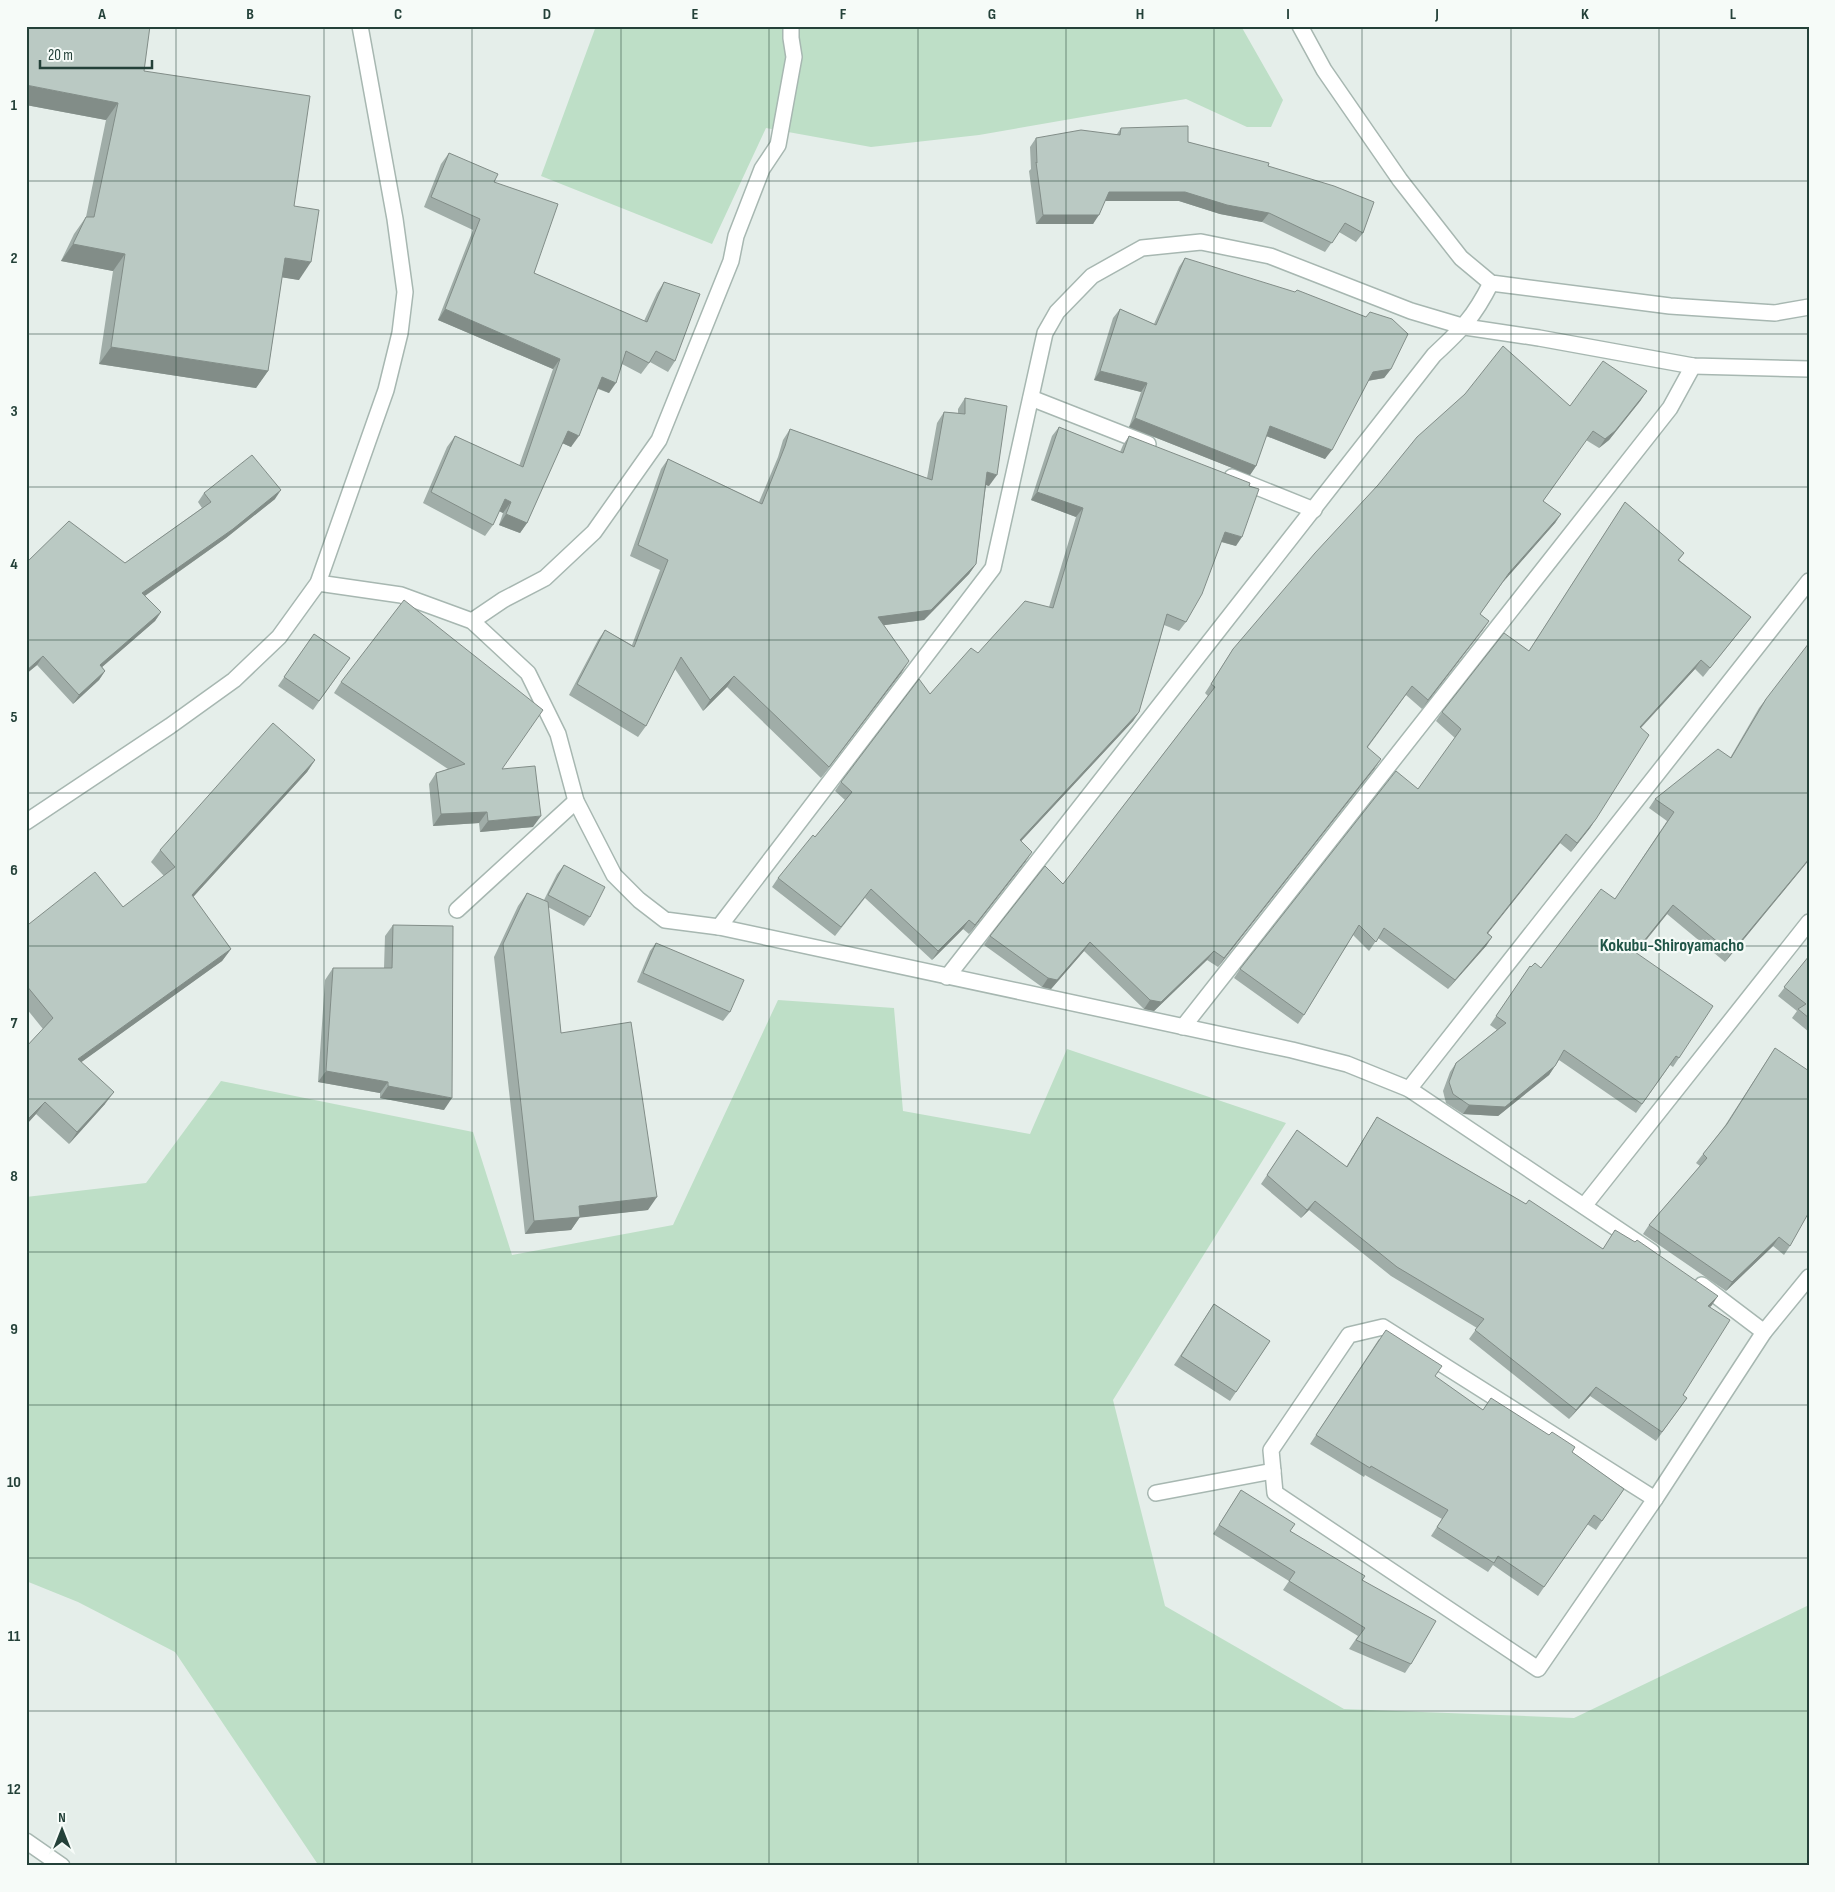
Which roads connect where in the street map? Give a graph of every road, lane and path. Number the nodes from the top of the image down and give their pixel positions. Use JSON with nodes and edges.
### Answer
{"nodes":[{"id":1,"x":360,"y":26,"type":"edge"},
{"id":2,"x":791,"y":26,"type":"edge"},
{"id":3,"x":1300,"y":26,"type":"edge"},
{"id":4,"x":1491,"y":283,"type":"junction"},
{"id":5,"x":1809,"y":307,"type":"edge"},
{"id":6,"x":1464,"y":327,"type":"junction"},
{"id":7,"x":1692,"y":366,"type":"junction"},
{"id":8,"x":1809,"y":369,"type":"edge"},
{"id":9,"x":1030,"y":398,"type":"junction"},
{"id":10,"x":1159,"y":448,"type":"edge"},
{"id":11,"x":1223,"y":474,"type":"edge"},
{"id":12,"x":1314,"y":510,"type":"junction"},
{"id":13,"x":1809,"y":582,"type":"edge"},
{"id":14,"x":318,"y":583,"type":"junction"},
{"id":15,"x":472,"y":622,"type":"junction"},
{"id":16,"x":576,"y":801,"type":"junction"},
{"id":17,"x":26,"y":822,"type":"edge"},
{"id":18,"x":457,"y":910,"type":"dead end"},
{"id":19,"x":1809,"y":922,"type":"edge"},
{"id":20,"x":718,"y":927,"type":"junction"},
{"id":21,"x":947,"y":977,"type":"junction"},
{"id":22,"x":1183,"y":1027,"type":"junction"},
{"id":23,"x":1409,"y":1089,"type":"junction"},
{"id":24,"x":1584,"y":1206,"type":"junction"},
{"id":25,"x":1663,"y":1259,"type":"edge"},
{"id":26,"x":1687,"y":1274,"type":"edge"},
{"id":27,"x":1809,"y":1277,"type":"edge"},
{"id":28,"x":1764,"y":1332,"type":"junction"},
{"id":29,"x":1274,"y":1471,"type":"junction"},
{"id":30,"x":1156,"y":1493,"type":"dead end"},
{"id":31,"x":1655,"y":1500,"type":"junction"},
{"id":32,"x":26,"y":1841,"type":"edge"},
{"id":33,"x":62,"y":1866,"type":"edge"}],
"edges":[{"from":1,"to":14,"type":"street"},
{"from":2,"to":15,"type":"street"},
{"from":3,"to":4,"type":"street"},
{"from":4,"to":5,"type":"street"},
{"from":4,"to":6,"type":"street"},
{"from":6,"to":7,"type":"street"},
{"from":6,"to":9,"type":"street"},
{"from":6,"to":12,"type":"street"},
{"from":7,"to":8,"type":"street"},
{"from":7,"to":22,"type":"street"},
{"from":9,"to":10,"type":"street"},
{"from":9,"to":20,"type":"street"},
{"from":11,"to":12,"type":"street"},
{"from":12,"to":21,"type":"street"},
{"from":13,"to":23,"type":"street"},
{"from":14,"to":15,"type":"street"},
{"from":14,"to":17,"type":"street"},
{"from":15,"to":16,"type":"street"},
{"from":16,"to":18,"type":"street"},
{"from":16,"to":20,"type":"street"},
{"from":19,"to":24,"type":"street"},
{"from":20,"to":21,"type":"street"},
{"from":21,"to":22,"type":"street"},
{"from":22,"to":23,"type":"street"},
{"from":23,"to":24,"type":"street"},
{"from":24,"to":25,"type":"street"},
{"from":26,"to":28,"type":"street"},
{"from":27,"to":28,"type":"street"},
{"from":28,"to":31,"type":"street"},
{"from":29,"to":30,"type":"street"},
{"from":29,"to":31,"type":"street"},
{"from":29,"to":31,"type":"street"},
{"from":32,"to":33,"type":"street"}]}
